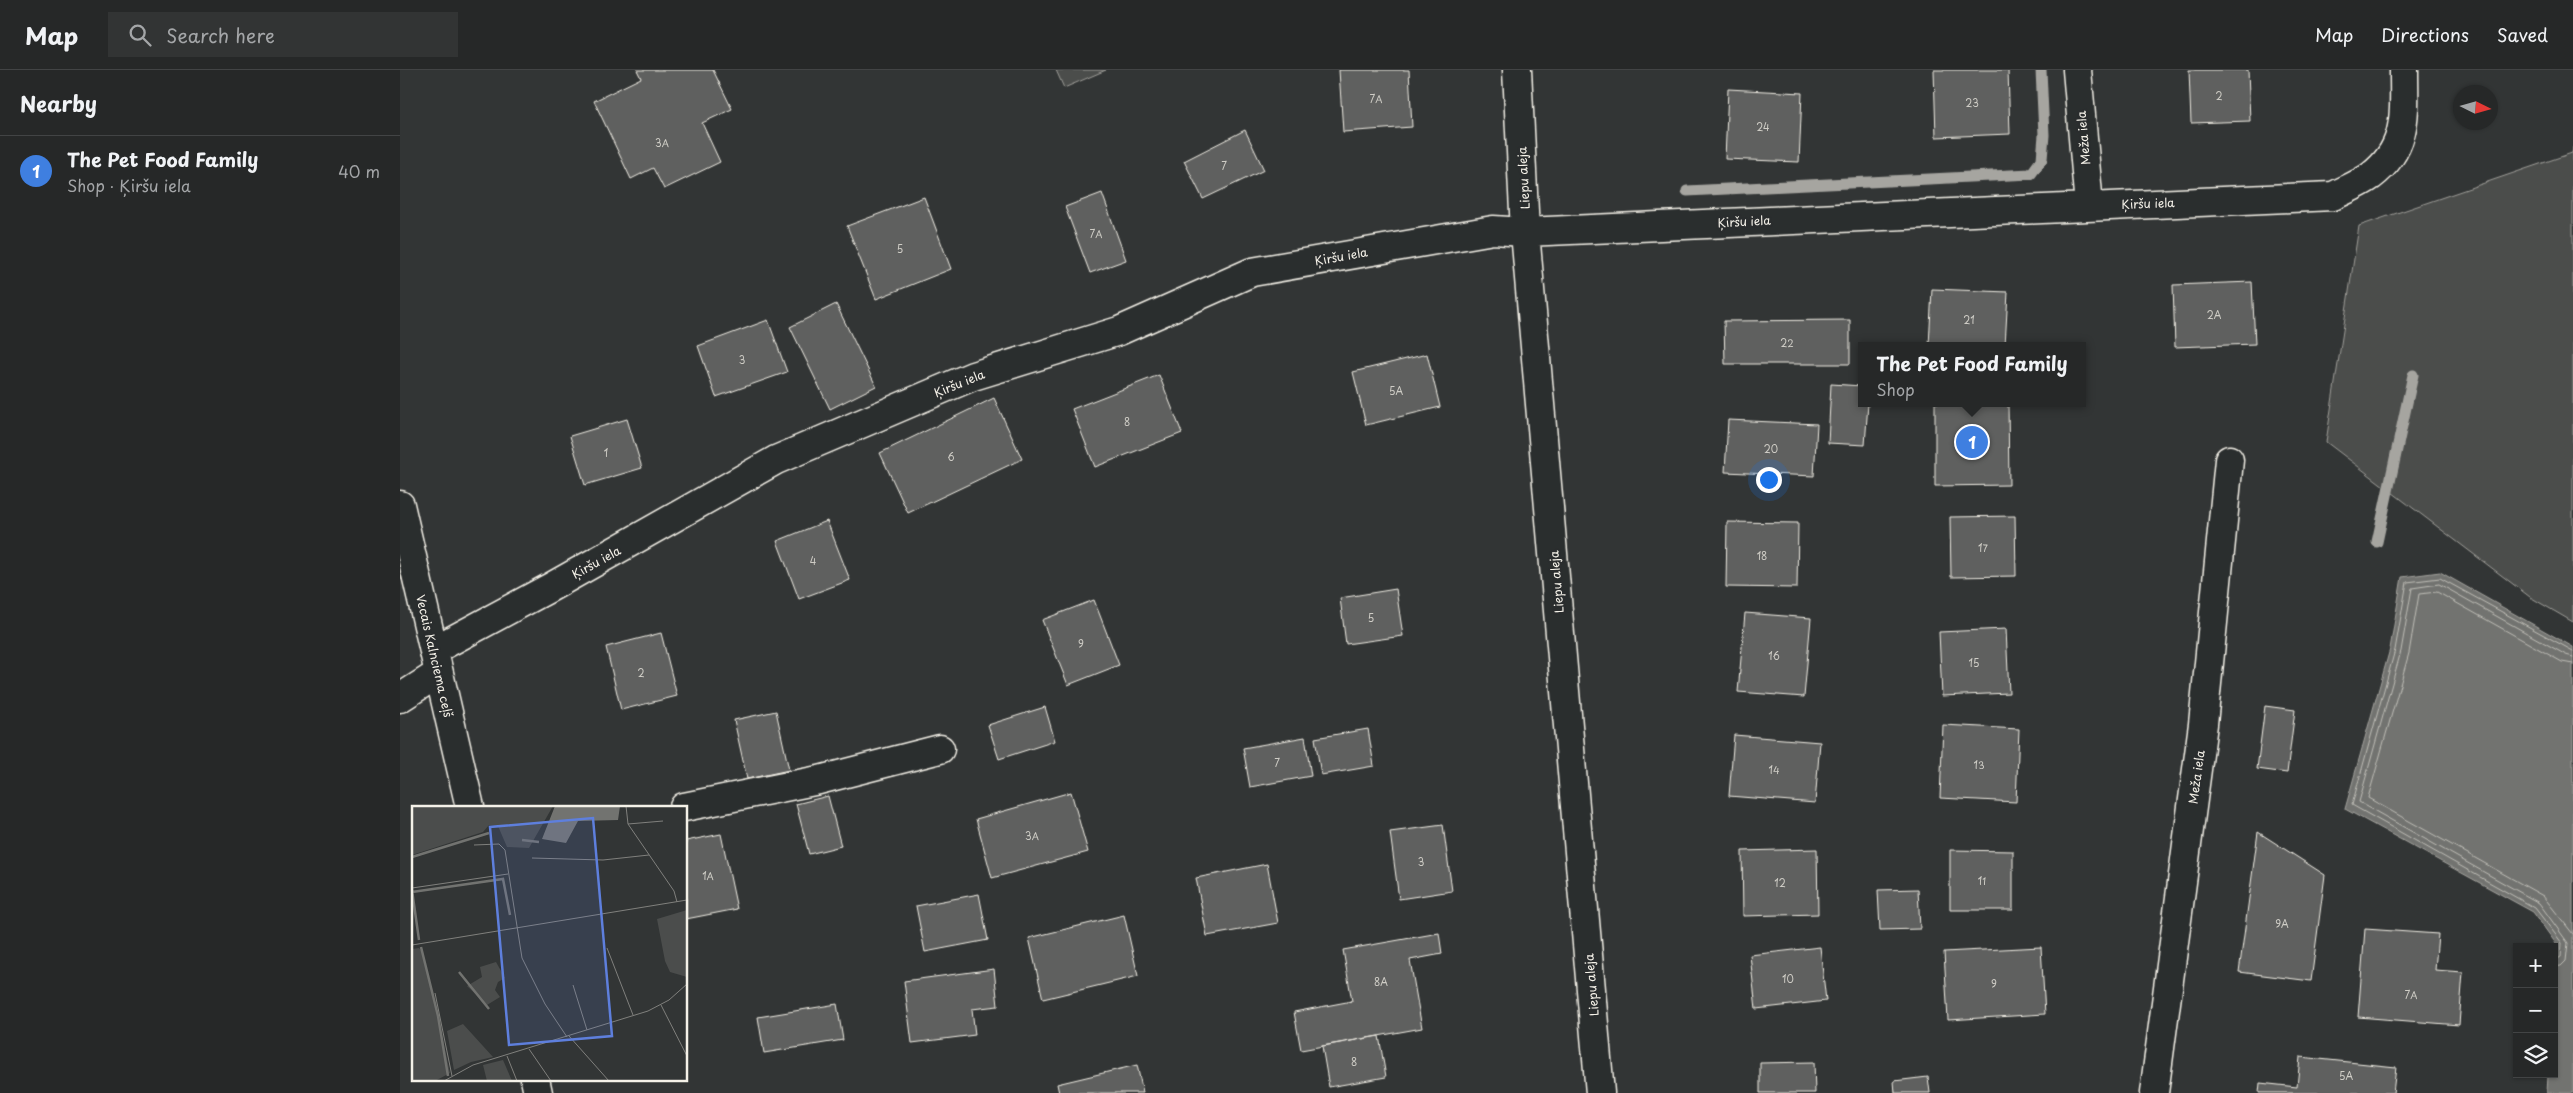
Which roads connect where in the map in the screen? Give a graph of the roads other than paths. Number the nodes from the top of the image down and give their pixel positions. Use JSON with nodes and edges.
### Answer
{"nodes":[{"id":1,"x":1517,"y":70,"type":"edge"},
{"id":2,"x":2077,"y":70,"type":"edge"},
{"id":3,"x":2404,"y":70,"type":"edge"},
{"id":4,"x":2089,"y":206,"type":"junction"},
{"id":5,"x":1526,"y":232,"type":"junction"},
{"id":6,"x":2229,"y":460,"type":"dead end"},
{"id":7,"x":400,"y":505,"type":"edge"},
{"id":8,"x":436,"y":661,"type":"junction"},
{"id":9,"x":400,"y":698,"type":"edge"},
{"id":10,"x":940,"y":750,"type":"dead end"},
{"id":11,"x":470,"y":806,"type":"edge"},
{"id":12,"x":688,"y":806,"type":"edge"},
{"id":13,"x":535,"y":1080,"type":"edge"},
{"id":14,"x":538,"y":1093,"type":"edge"},
{"id":15,"x":1600,"y":1093,"type":"edge"},
{"id":16,"x":2154,"y":1093,"type":"edge"}],
"edges":[{"from":1,"to":5,"type":"street","name":"Liepu aleja"},
{"from":2,"to":4,"type":"street","name":"Meža iela"},
{"from":3,"to":4,"type":"street","name":"Ķiršu iela"},
{"from":4,"to":5,"type":"street","name":"Ķiršu iela"},
{"from":5,"to":8,"type":"street","name":"Ķiršu iela"},
{"from":5,"to":15,"type":"street","name":"Liepu aleja"},
{"from":6,"to":16,"type":"street","name":"Meža iela"},
{"from":7,"to":8,"type":"street","name":"Vecais Kalnciema ceļš"},
{"from":8,"to":9,"type":"street","name":"Ķiršu iela"},
{"from":8,"to":11,"type":"street","name":"Vecais Kalnciema ceļš"},
{"from":10,"to":12,"type":"street"},
{"from":13,"to":14,"type":"street"}]}
